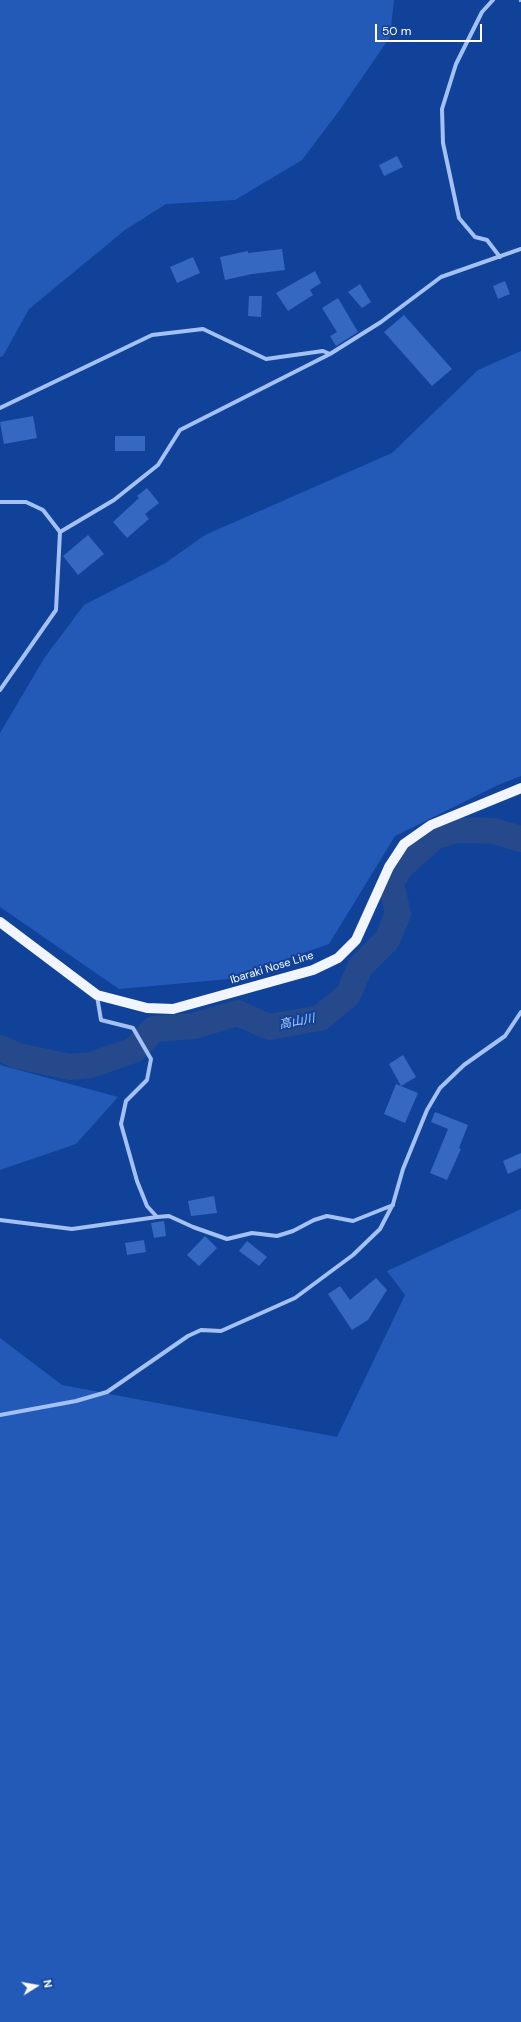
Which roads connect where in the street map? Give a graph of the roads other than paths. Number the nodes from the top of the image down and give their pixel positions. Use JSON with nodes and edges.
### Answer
{"nodes":[{"id":1,"x":493,"y":0,"type":"edge"},
{"id":2,"x":521,"y":249,"type":"edge"},
{"id":3,"x":500,"y":257,"type":"junction"},
{"id":4,"x":330,"y":354,"type":"junction"},
{"id":5,"x":0,"y":408,"type":"edge"},
{"id":6,"x":0,"y":502,"type":"edge"},
{"id":7,"x":60,"y":532,"type":"junction"},
{"id":8,"x":0,"y":690,"type":"edge"},
{"id":9,"x":521,"y":788,"type":"edge"},
{"id":10,"x":0,"y":922,"type":"edge"},
{"id":11,"x":97,"y":995,"type":"junction"},
{"id":12,"x":521,"y":1012,"type":"edge"},
{"id":13,"x":393,"y":1204,"type":"junction"},
{"id":14,"x":157,"y":1217,"type":"junction"},
{"id":15,"x":0,"y":1220,"type":"edge"},
{"id":16,"x":0,"y":1415,"type":"edge"}],
"edges":[{"from":1,"to":3,"type":"street"},
{"from":2,"to":3,"type":"street"},
{"from":3,"to":4,"type":"street"},
{"from":4,"to":5,"type":"street"},
{"from":4,"to":7,"type":"street"},
{"from":6,"to":7,"type":"street"},
{"from":7,"to":8,"type":"street"},
{"from":9,"to":11,"type":"main road","name":"Ibaraki Nose Line"},
{"from":10,"to":11,"type":"main road","name":"Ibaraki Nose Line"},
{"from":11,"to":14,"type":"street"},
{"from":12,"to":13,"type":"street"},
{"from":13,"to":14,"type":"street"},
{"from":13,"to":16,"type":"street"},
{"from":14,"to":15,"type":"street"}]}
